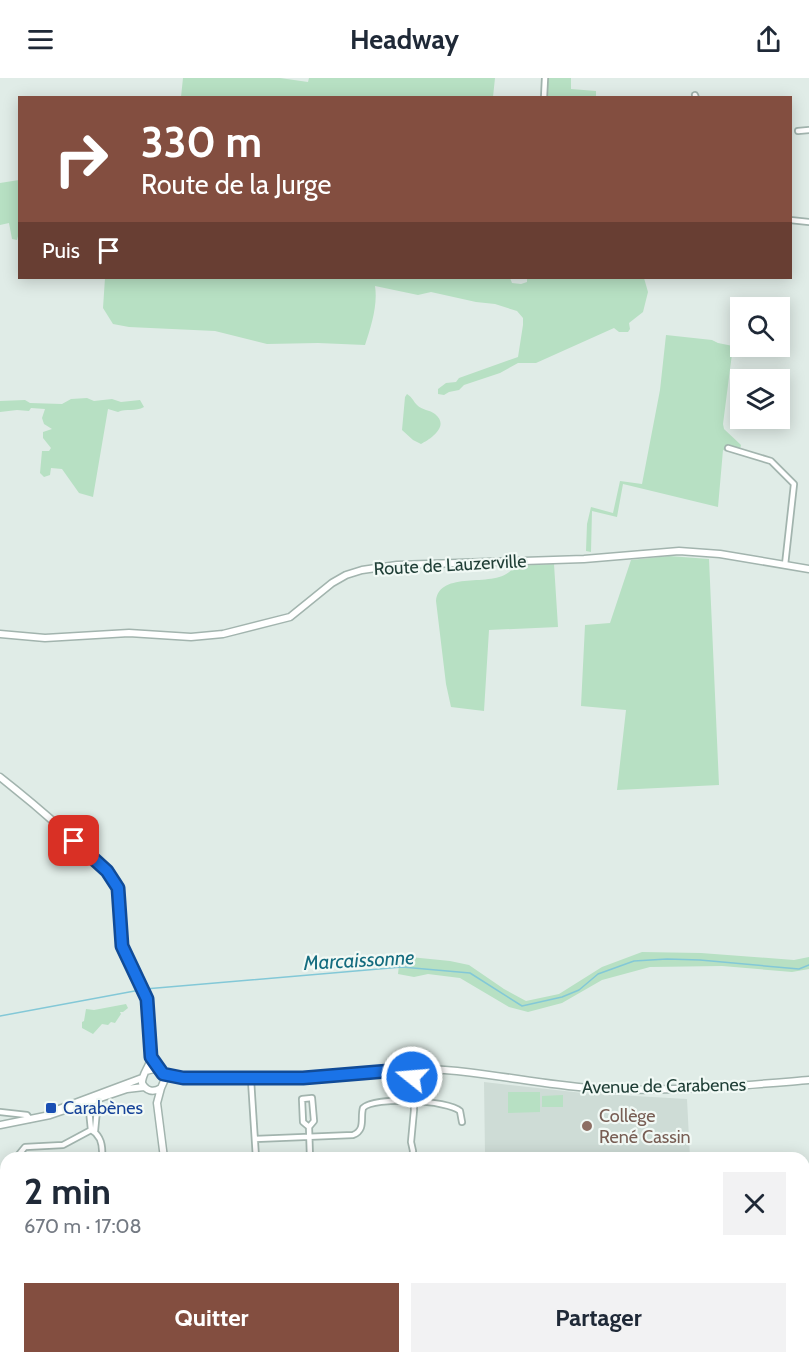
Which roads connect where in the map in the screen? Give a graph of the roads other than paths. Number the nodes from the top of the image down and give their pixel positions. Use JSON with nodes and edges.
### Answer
{"nodes":[{"id":1,"x":545,"y":78,"type":"edge"},
{"id":2,"x":544,"y":96,"type":"edge"},
{"id":3,"x":809,"y":130,"type":"edge"},
{"id":4,"x":798,"y":131,"type":"dead end"},
{"id":5,"x":792,"y":220,"type":"edge"},
{"id":6,"x":809,"y":222,"type":"edge"},
{"id":7,"x":728,"y":448,"type":"dead end"},
{"id":8,"x":784,"y":566,"type":"junction"},
{"id":9,"x":809,"y":569,"type":"edge"},
{"id":10,"x":0,"y":634,"type":"edge"},
{"id":11,"x":0,"y":777,"type":"edge"},
{"id":12,"x":151,"y":1057,"type":"junction"},
{"id":13,"x":412,"y":1069,"type":"junction"},
{"id":14,"x":146,"y":1071,"type":"junction"},
{"id":15,"x":161,"y":1072,"type":"junction"},
{"id":16,"x":142,"y":1078,"type":"junction"},
{"id":17,"x":183,"y":1078,"type":"junction"},
{"id":18,"x":222,"y":1078,"type":"junction"},
{"id":19,"x":303,"y":1078,"type":"junction"},
{"id":20,"x":251,"y":1080,"type":"junction"},
{"id":21,"x":809,"y":1080,"type":"edge"},
{"id":22,"x":162,"y":1087,"type":"junction"},
{"id":23,"x":147,"y":1089,"type":"junction"},
{"id":24,"x":98,"y":1099,"type":"junction"},
{"id":25,"x":89,"y":1100,"type":"junction"},
{"id":26,"x":413,"y":1102,"type":"junction"},
{"id":27,"x":158,"y":1103,"type":"junction"},
{"id":28,"x":0,"y":1112,"type":"edge"},
{"id":29,"x":30,"y":1119,"type":"junction"},
{"id":30,"x":462,"y":1122,"type":"dead end"},
{"id":31,"x":0,"y":1125,"type":"edge"},
{"id":32,"x":309,"y":1127,"type":"junction"},
{"id":33,"x":93,"y":1131,"type":"junction"},
{"id":34,"x":309,"y":1138,"type":"junction"},
{"id":35,"x":255,"y":1139,"type":"junction"},
{"id":36,"x":21,"y":1152,"type":"edge"},
{"id":37,"x":102,"y":1152,"type":"edge"},
{"id":38,"x":163,"y":1152,"type":"edge"},
{"id":39,"x":256,"y":1152,"type":"edge"},
{"id":40,"x":310,"y":1152,"type":"edge"},
{"id":41,"x":412,"y":1152,"type":"edge"}],
"edges":[{"from":1,"to":2,"type":"street"},
{"from":3,"to":4,"type":"street"},
{"from":5,"to":6,"type":"street"},
{"from":7,"to":8,"type":"street"},
{"from":8,"to":9,"type":"street","name":"Route de Lauzerville"},
{"from":8,"to":10,"type":"street","name":"Route de Lauzerville"},
{"from":11,"to":12,"type":"street"},
{"from":12,"to":14,"type":"street"},
{"from":12,"to":15,"type":"street"},
{"from":13,"to":19,"type":"street","name":"Avenue de Carabenes"},
{"from":13,"to":21,"type":"street","name":"Avenue de Carabenes"},
{"from":13,"to":26,"type":"street"},
{"from":14,"to":15,"type":"street"},
{"from":14,"to":16,"type":"street"},
{"from":15,"to":17,"type":"street","name":"Avenue de Carabenes"},
{"from":15,"to":22,"type":"street"},
{"from":16,"to":23,"type":"street"},
{"from":16,"to":25,"type":"street"},
{"from":17,"to":18,"type":"street","name":"Avenue de Carabenes"},
{"from":17,"to":22,"type":"street","name":"Avenue de Carabenes"},
{"from":18,"to":19,"type":"street","name":"Avenue de Carabenes"},
{"from":18,"to":20,"type":"street","name":"Avenue de Carabenes"},
{"from":19,"to":20,"type":"street","name":"Avenue de Carabenes"},
{"from":20,"to":35,"type":"street"},
{"from":22,"to":23,"type":"street"},
{"from":22,"to":27,"type":"street"},
{"from":23,"to":24,"type":"street"},
{"from":23,"to":27,"type":"street"},
{"from":24,"to":25,"type":"street"},
{"from":24,"to":33,"type":"street"},
{"from":25,"to":29,"type":"street"},
{"from":25,"to":33,"type":"street"},
{"from":26,"to":30,"type":"street"},
{"from":26,"to":34,"type":"street"},
{"from":26,"to":41,"type":"street"},
{"from":27,"to":38,"type":"street"},
{"from":28,"to":29,"type":"street"},
{"from":29,"to":31,"type":"street"},
{"from":32,"to":32,"type":"street"},
{"from":32,"to":34,"type":"street"},
{"from":33,"to":36,"type":"street"},
{"from":33,"to":37,"type":"street"},
{"from":34,"to":35,"type":"street"},
{"from":34,"to":40,"type":"street"},
{"from":35,"to":39,"type":"street"}]}
